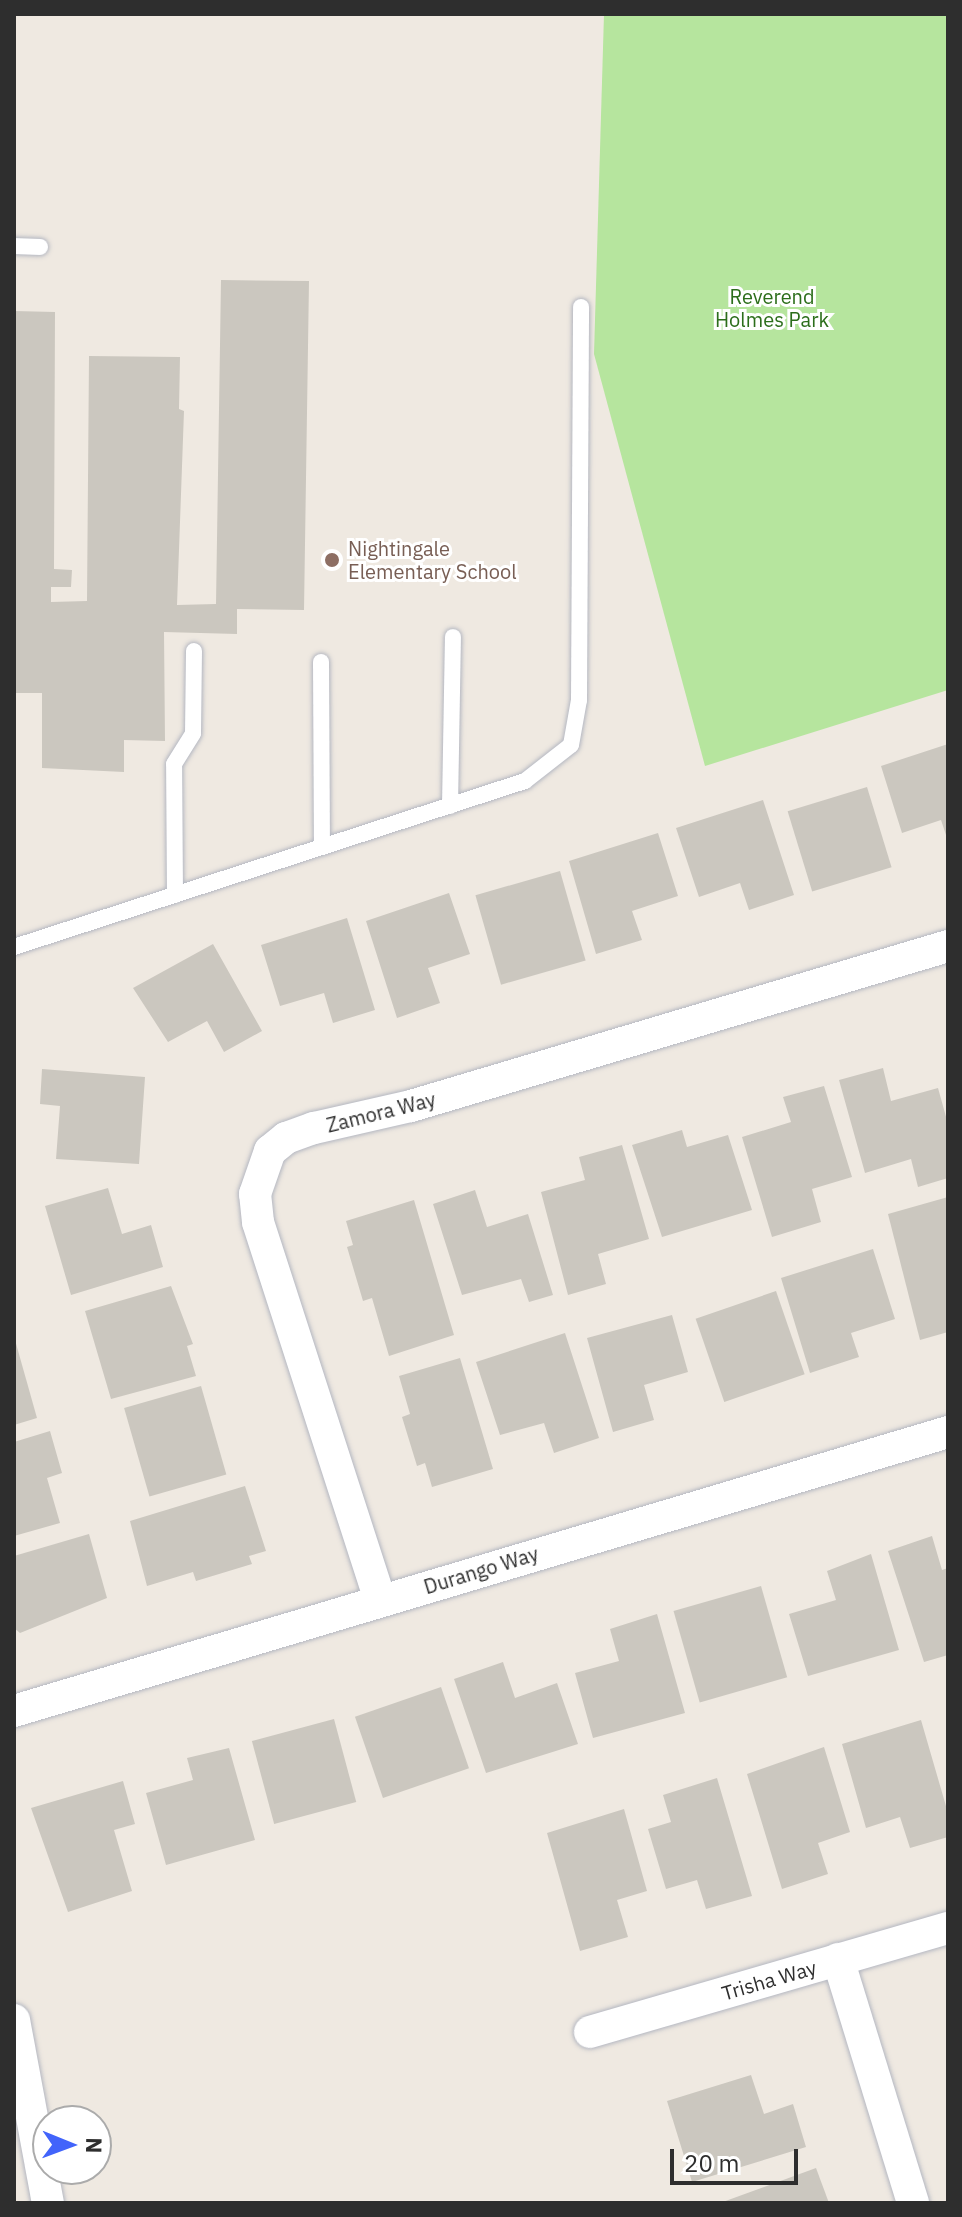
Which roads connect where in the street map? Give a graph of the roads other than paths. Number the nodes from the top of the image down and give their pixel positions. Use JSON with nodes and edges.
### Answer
{"nodes":[{"id":1,"x":14,"y":246,"type":"edge"},
{"id":2,"x":40,"y":247,"type":"dead end"},
{"id":3,"x":581,"y":307,"type":"dead end"},
{"id":4,"x":453,"y":637,"type":"dead end"},
{"id":5,"x":194,"y":651,"type":"dead end"},
{"id":6,"x":321,"y":662,"type":"dead end"},
{"id":7,"x":450,"y":806,"type":"junction"},
{"id":8,"x":322,"y":847,"type":"junction"},
{"id":9,"x":175,"y":895,"type":"junction"},
{"id":10,"x":948,"y":946,"type":"edge"},
{"id":11,"x":14,"y":947,"type":"edge"},
{"id":12,"x":948,"y":1432,"type":"edge"},
{"id":13,"x":380,"y":1600,"type":"junction"},
{"id":14,"x":14,"y":1711,"type":"edge"},
{"id":15,"x":948,"y":1928,"type":"edge"},
{"id":16,"x":838,"y":1959,"type":"junction"},
{"id":17,"x":14,"y":2020,"type":"edge"},
{"id":18,"x":590,"y":2032,"type":"dead end"},
{"id":19,"x":48,"y":2203,"type":"edge"},
{"id":20,"x":913,"y":2203,"type":"edge"}],
"edges":[{"from":1,"to":2,"type":"lane"},
{"from":3,"to":7,"type":"lane"},
{"from":4,"to":7,"type":"lane"},
{"from":5,"to":9,"type":"lane"},
{"from":6,"to":8,"type":"lane"},
{"from":7,"to":8,"type":"lane"},
{"from":8,"to":9,"type":"lane"},
{"from":9,"to":11,"type":"lane"},
{"from":10,"to":13,"type":"street","name":"Zamora Way"},
{"from":12,"to":13,"type":"street","name":"Durango Way"},
{"from":13,"to":14,"type":"street","name":"Durango Way"},
{"from":15,"to":16,"type":"street","name":"Trisha Way"},
{"from":16,"to":18,"type":"street","name":"Trisha Way"},
{"from":16,"to":20,"type":"street"},
{"from":17,"to":19,"type":"street"}]}
